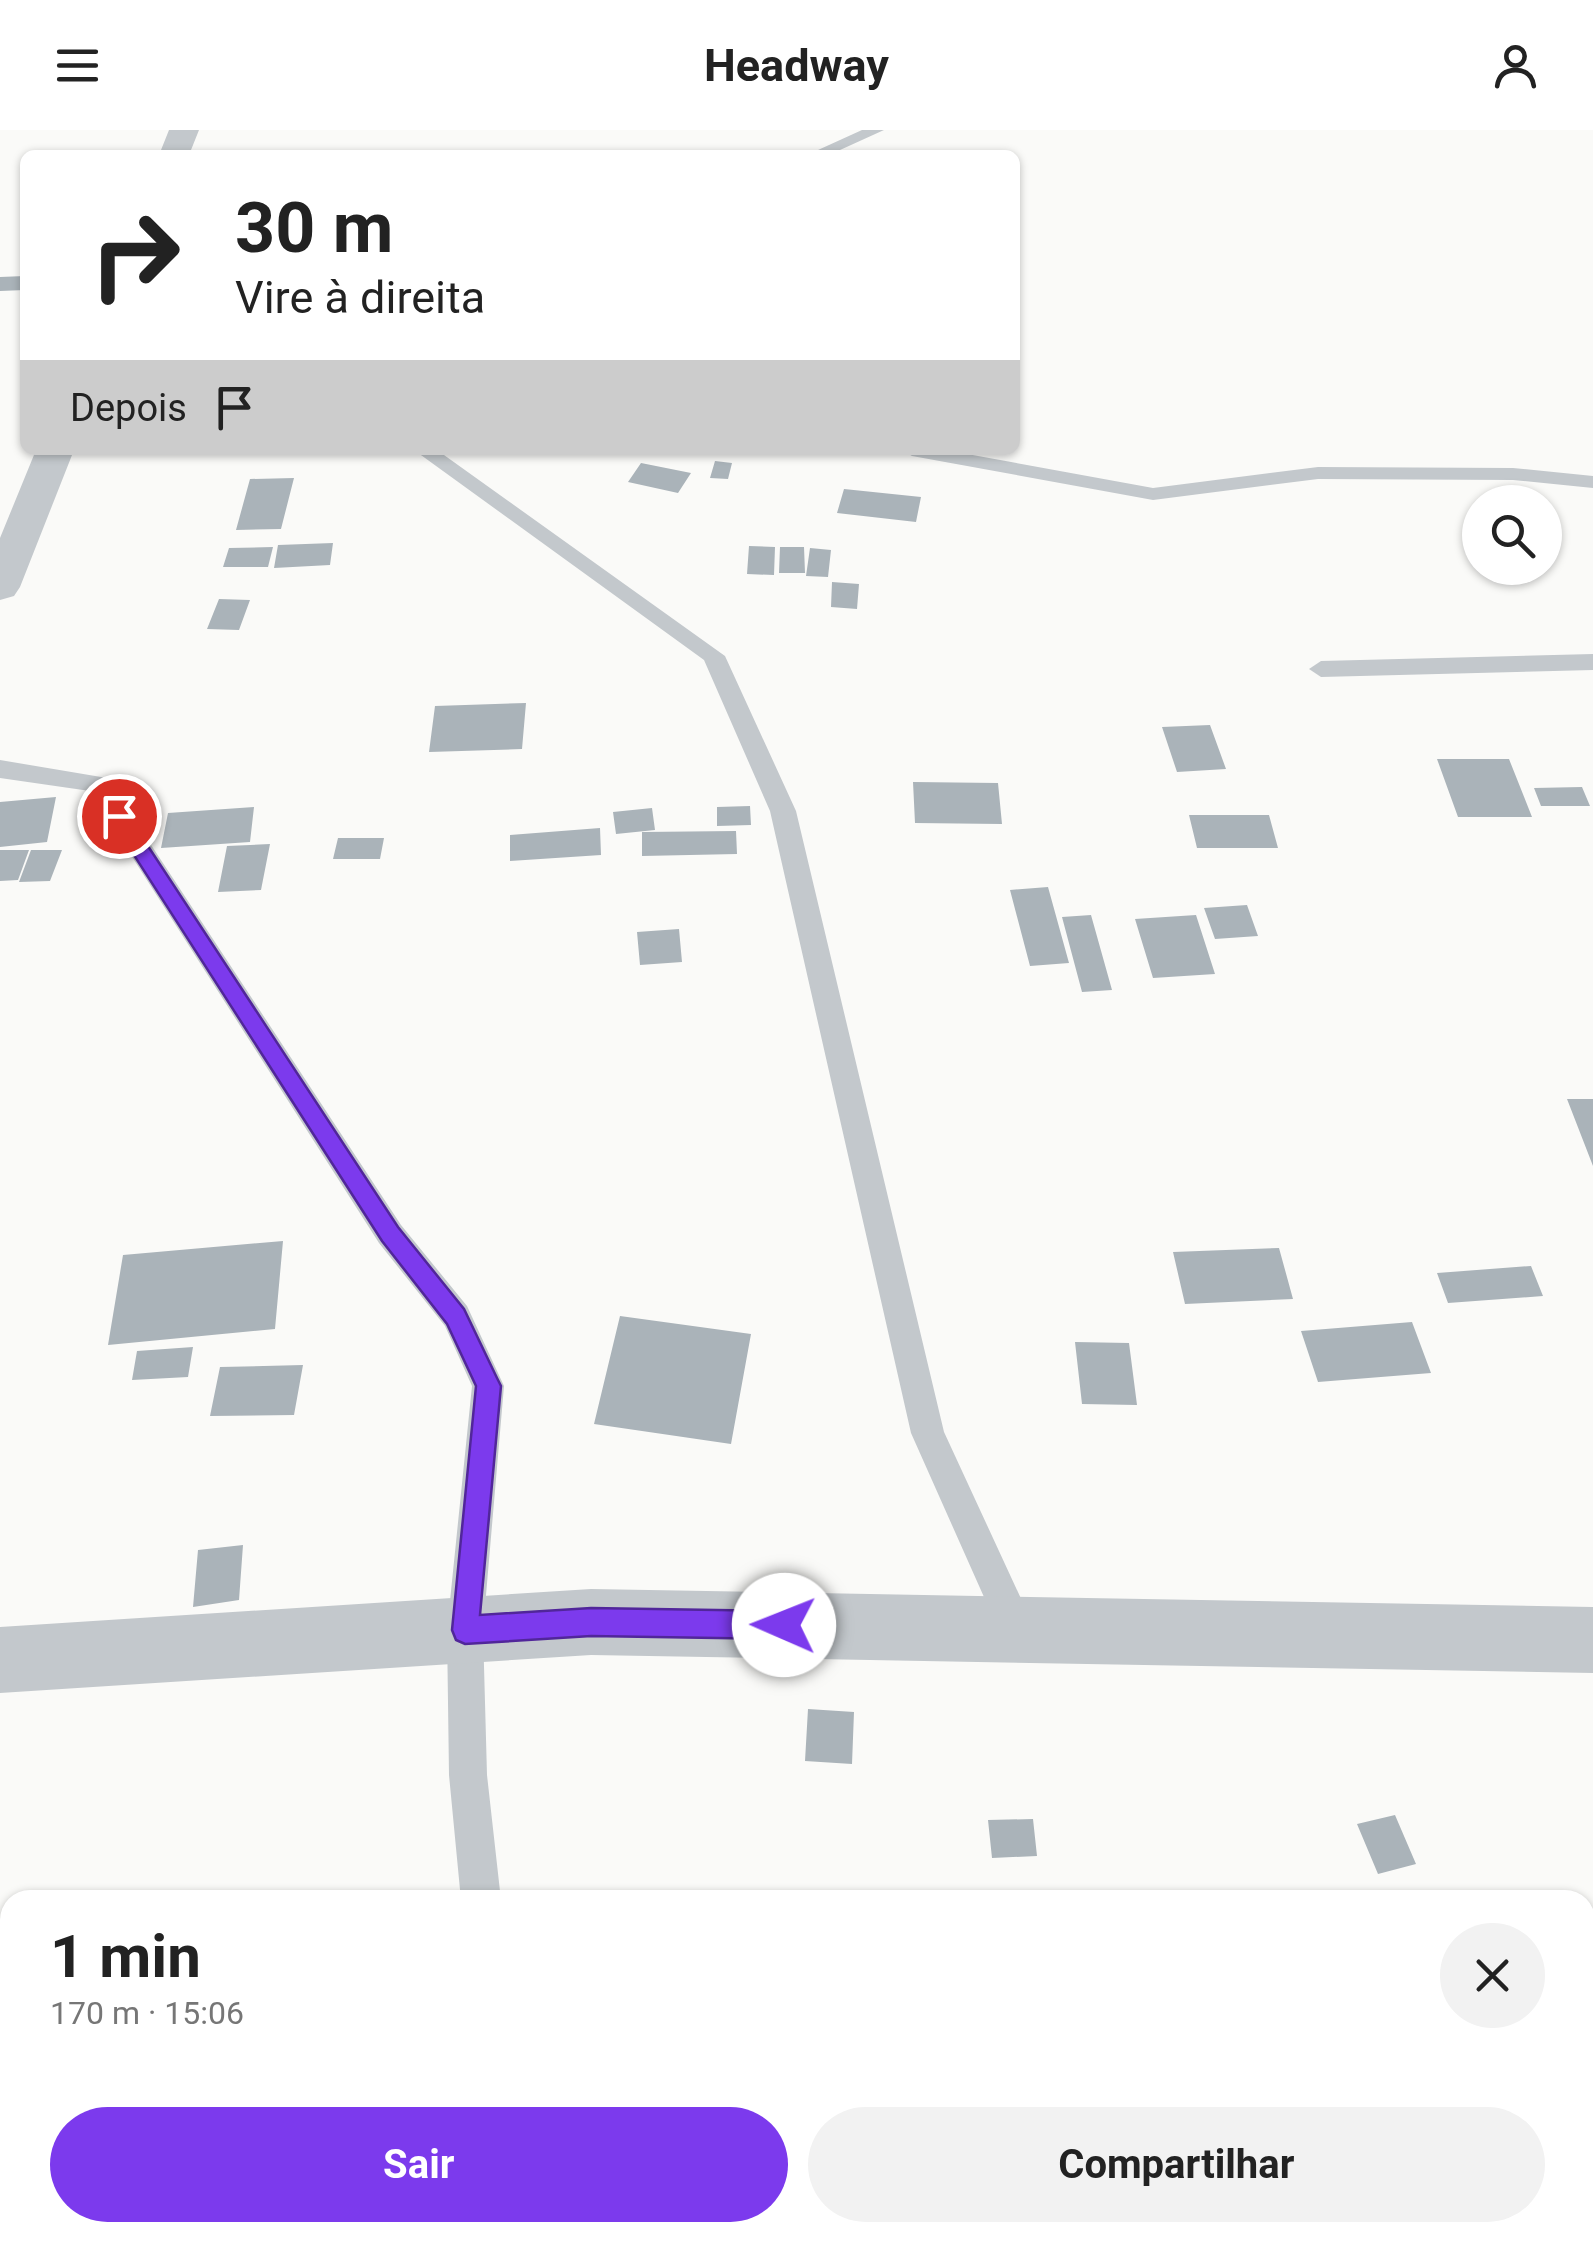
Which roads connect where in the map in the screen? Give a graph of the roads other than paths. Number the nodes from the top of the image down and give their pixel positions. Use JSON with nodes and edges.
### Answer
{"nodes":[{"id":1,"x":876,"y":130,"type":"edge"},
{"id":2,"x":828,"y":150,"type":"edge"},
{"id":3,"x":53,"y":455,"type":"edge"},
{"id":4,"x":431,"y":455,"type":"edge"},
{"id":5,"x":939,"y":455,"type":"edge"},
{"id":6,"x":1593,"y":482,"type":"edge"},
{"id":7,"x":0,"y":587,"type":"edge"},
{"id":8,"x":1593,"y":662,"type":"edge"},
{"id":9,"x":1322,"y":669,"type":"dead end"},
{"id":10,"x":0,"y":769,"type":"edge"},
{"id":11,"x":1017,"y":1629,"type":"junction"},
{"id":12,"x":465,"y":1630,"type":"junction"},
{"id":13,"x":1593,"y":1640,"type":"edge"},
{"id":14,"x":0,"y":1660,"type":"edge"},
{"id":15,"x":480,"y":1890,"type":"edge"}],
"edges":[{"from":1,"to":2,"type":"lane"},
{"from":3,"to":7,"type":"street"},
{"from":4,"to":11,"type":"lane"},
{"from":5,"to":6,"type":"lane"},
{"from":8,"to":9,"type":"lane"},
{"from":10,"to":12,"type":"lane"},
{"from":11,"to":12,"type":"street"},
{"from":11,"to":13,"type":"street"},
{"from":12,"to":14,"type":"street"},
{"from":12,"to":15,"type":"lane"}]}
